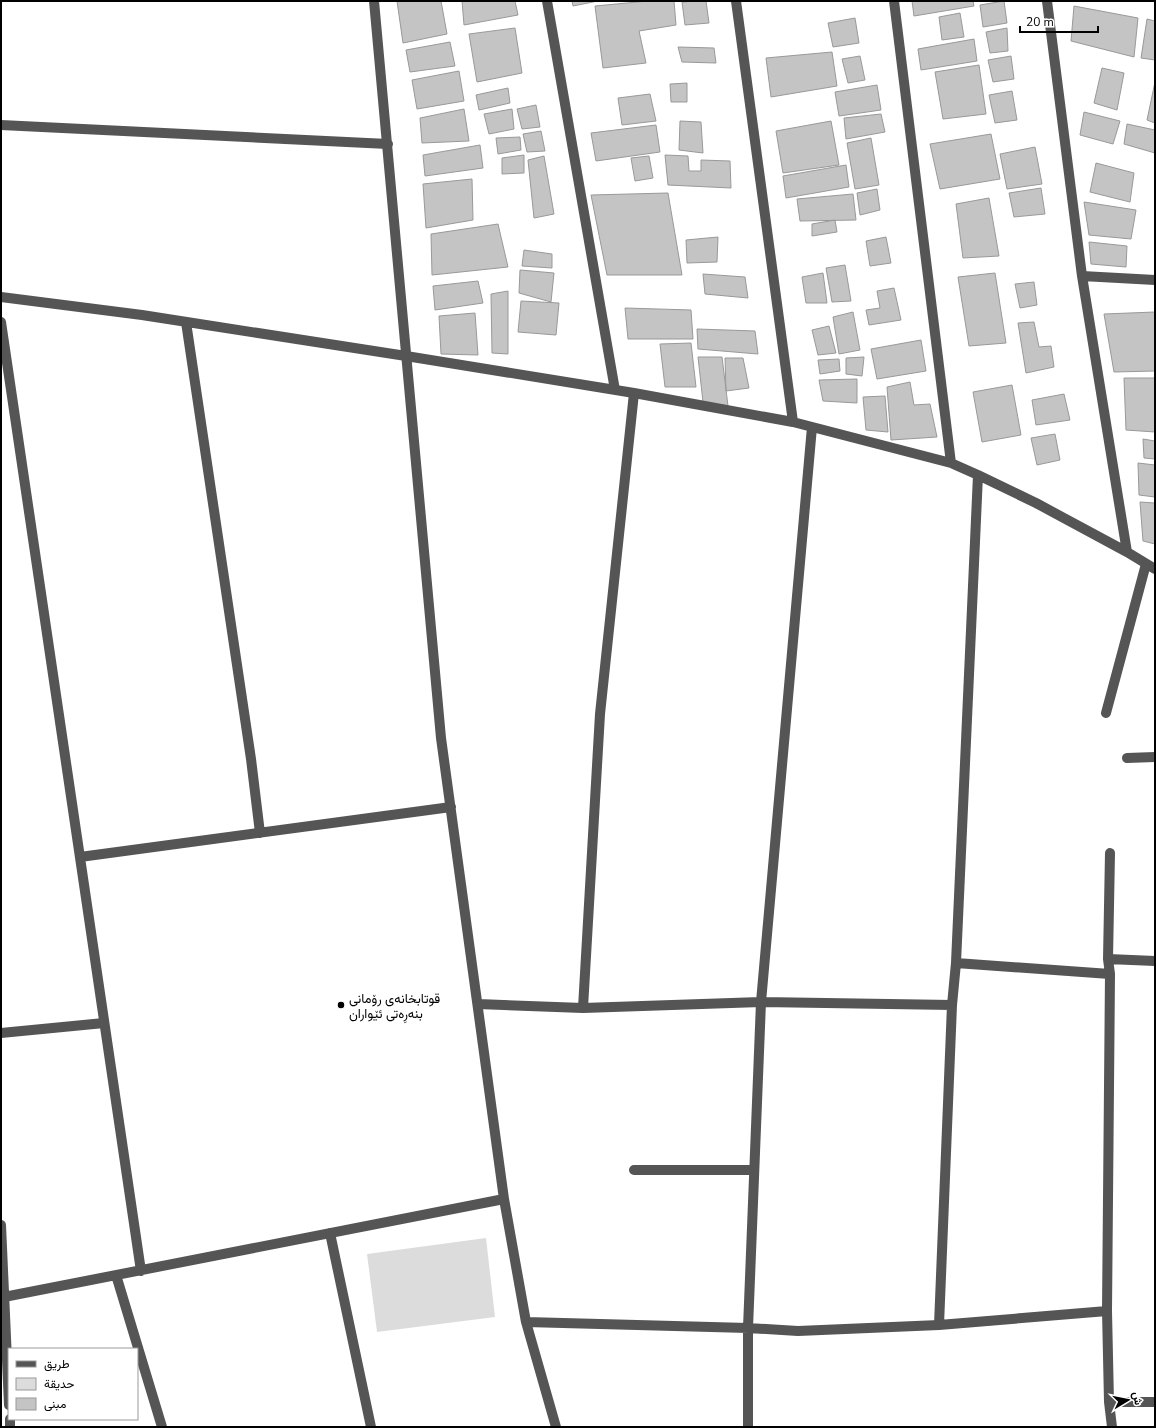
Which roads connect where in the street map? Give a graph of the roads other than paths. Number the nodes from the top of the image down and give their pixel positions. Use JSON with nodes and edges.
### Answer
{"nodes":[{"id":1,"x":374,"y":1,"type":"edge"},
{"id":2,"x":547,"y":1,"type":"edge"},
{"id":3,"x":736,"y":1,"type":"edge"},
{"id":4,"x":894,"y":1,"type":"edge"},
{"id":5,"x":1047,"y":1,"type":"edge"},
{"id":6,"x":1,"y":125,"type":"edge"},
{"id":7,"x":388,"y":144,"type":"junction"},
{"id":8,"x":1082,"y":276,"type":"junction"},
{"id":9,"x":1155,"y":280,"type":"edge"},
{"id":10,"x":1,"y":297,"type":"edge"},
{"id":11,"x":1,"y":322,"type":"edge"},
{"id":12,"x":186,"y":322,"type":"junction"},
{"id":13,"x":406,"y":356,"type":"junction"},
{"id":14,"x":4,"y":367,"type":"edge"},
{"id":15,"x":615,"y":390,"type":"junction"},
{"id":16,"x":634,"y":393,"type":"junction"},
{"id":17,"x":794,"y":422,"type":"junction"},
{"id":18,"x":812,"y":427,"type":"junction"},
{"id":19,"x":950,"y":463,"type":"junction"},
{"id":20,"x":978,"y":475,"type":"junction"},
{"id":21,"x":1127,"y":552,"type":"junction"},
{"id":22,"x":1151,"y":567,"type":"edge"},
{"id":23,"x":1106,"y":713,"type":"dead end"},
{"id":24,"x":1155,"y":757,"type":"edge"},
{"id":25,"x":1127,"y":758,"type":"dead end"},
{"id":26,"x":451,"y":807,"type":"junction"},
{"id":27,"x":260,"y":833,"type":"junction"},
{"id":28,"x":1110,"y":853,"type":"dead end"},
{"id":29,"x":80,"y":857,"type":"junction"},
{"id":30,"x":1108,"y":959,"type":"junction"},
{"id":31,"x":1155,"y":961,"type":"edge"},
{"id":32,"x":956,"y":963,"type":"junction"},
{"id":33,"x":1110,"y":974,"type":"junction"},
{"id":34,"x":761,"y":1002,"type":"junction"},
{"id":35,"x":478,"y":1004,"type":"junction"},
{"id":36,"x":952,"y":1005,"type":"junction"},
{"id":37,"x":583,"y":1008,"type":"junction"},
{"id":38,"x":104,"y":1023,"type":"junction"},
{"id":39,"x":1,"y":1033,"type":"edge"},
{"id":40,"x":634,"y":1170,"type":"dead end"},
{"id":41,"x":754,"y":1170,"type":"junction"},
{"id":42,"x":504,"y":1200,"type":"junction"},
{"id":43,"x":1,"y":1225,"type":"edge"},
{"id":44,"x":330,"y":1233,"type":"junction"},
{"id":45,"x":141,"y":1271,"type":"junction"},
{"id":46,"x":116,"y":1275,"type":"junction"},
{"id":47,"x":4,"y":1297,"type":"junction"},
{"id":48,"x":1107,"y":1311,"type":"junction"},
{"id":49,"x":526,"y":1322,"type":"junction"},
{"id":50,"x":939,"y":1325,"type":"junction"},
{"id":51,"x":748,"y":1328,"type":"junction"},
{"id":52,"x":8,"y":1383,"type":"edge"},
{"id":53,"x":1109,"y":1402,"type":"junction"},
{"id":54,"x":1155,"y":1402,"type":"edge"},
{"id":55,"x":162,"y":1427,"type":"edge"},
{"id":56,"x":371,"y":1427,"type":"edge"},
{"id":57,"x":556,"y":1427,"type":"edge"},
{"id":58,"x":748,"y":1427,"type":"edge"},
{"id":59,"x":1112,"y":1427,"type":"edge"}],
"edges":[{"from":1,"to":7,"type":"street"},
{"from":2,"to":15,"type":"street"},
{"from":3,"to":17,"type":"street"},
{"from":4,"to":19,"type":"street"},
{"from":5,"to":8,"type":"street"},
{"from":6,"to":7,"type":"street"},
{"from":7,"to":13,"type":"street"},
{"from":8,"to":9,"type":"street"},
{"from":8,"to":21,"type":"street"},
{"from":10,"to":12,"type":"street"},
{"from":11,"to":14,"type":"street"},
{"from":12,"to":13,"type":"street"},
{"from":12,"to":27,"type":"street"},
{"from":13,"to":15,"type":"street"},
{"from":13,"to":26,"type":"street"},
{"from":14,"to":29,"type":"street"},
{"from":15,"to":16,"type":"street"},
{"from":16,"to":17,"type":"street"},
{"from":16,"to":37,"type":"street"},
{"from":17,"to":18,"type":"street"},
{"from":18,"to":19,"type":"street"},
{"from":18,"to":34,"type":"street"},
{"from":19,"to":20,"type":"street"},
{"from":20,"to":21,"type":"street"},
{"from":20,"to":32,"type":"street"},
{"from":21,"to":22,"type":"street"},
{"from":22,"to":23,"type":"street"},
{"from":24,"to":25,"type":"street"},
{"from":26,"to":27,"type":"street"},
{"from":26,"to":35,"type":"street"},
{"from":27,"to":29,"type":"street"},
{"from":28,"to":30,"type":"street"},
{"from":29,"to":38,"type":"street"},
{"from":30,"to":31,"type":"street"},
{"from":30,"to":33,"type":"street"},
{"from":32,"to":33,"type":"street"},
{"from":32,"to":36,"type":"street"},
{"from":33,"to":48,"type":"street"},
{"from":34,"to":36,"type":"street"},
{"from":34,"to":37,"type":"street"},
{"from":34,"to":41,"type":"street"},
{"from":35,"to":37,"type":"street"},
{"from":35,"to":42,"type":"street"},
{"from":36,"to":50,"type":"street"},
{"from":38,"to":39,"type":"street"},
{"from":38,"to":45,"type":"street"},
{"from":40,"to":41,"type":"street"},
{"from":41,"to":51,"type":"street"},
{"from":42,"to":44,"type":"street"},
{"from":42,"to":49,"type":"street"},
{"from":43,"to":47,"type":"street"},
{"from":44,"to":45,"type":"street"},
{"from":44,"to":56,"type":"street"},
{"from":45,"to":46,"type":"street"},
{"from":46,"to":47,"type":"street"},
{"from":46,"to":55,"type":"street"},
{"from":47,"to":52,"type":"street"},
{"from":48,"to":50,"type":"street"},
{"from":48,"to":53,"type":"street"},
{"from":49,"to":51,"type":"street"},
{"from":49,"to":57,"type":"street"},
{"from":50,"to":51,"type":"street"},
{"from":51,"to":58,"type":"street"},
{"from":53,"to":54,"type":"street"},
{"from":53,"to":59,"type":"street"}]}
